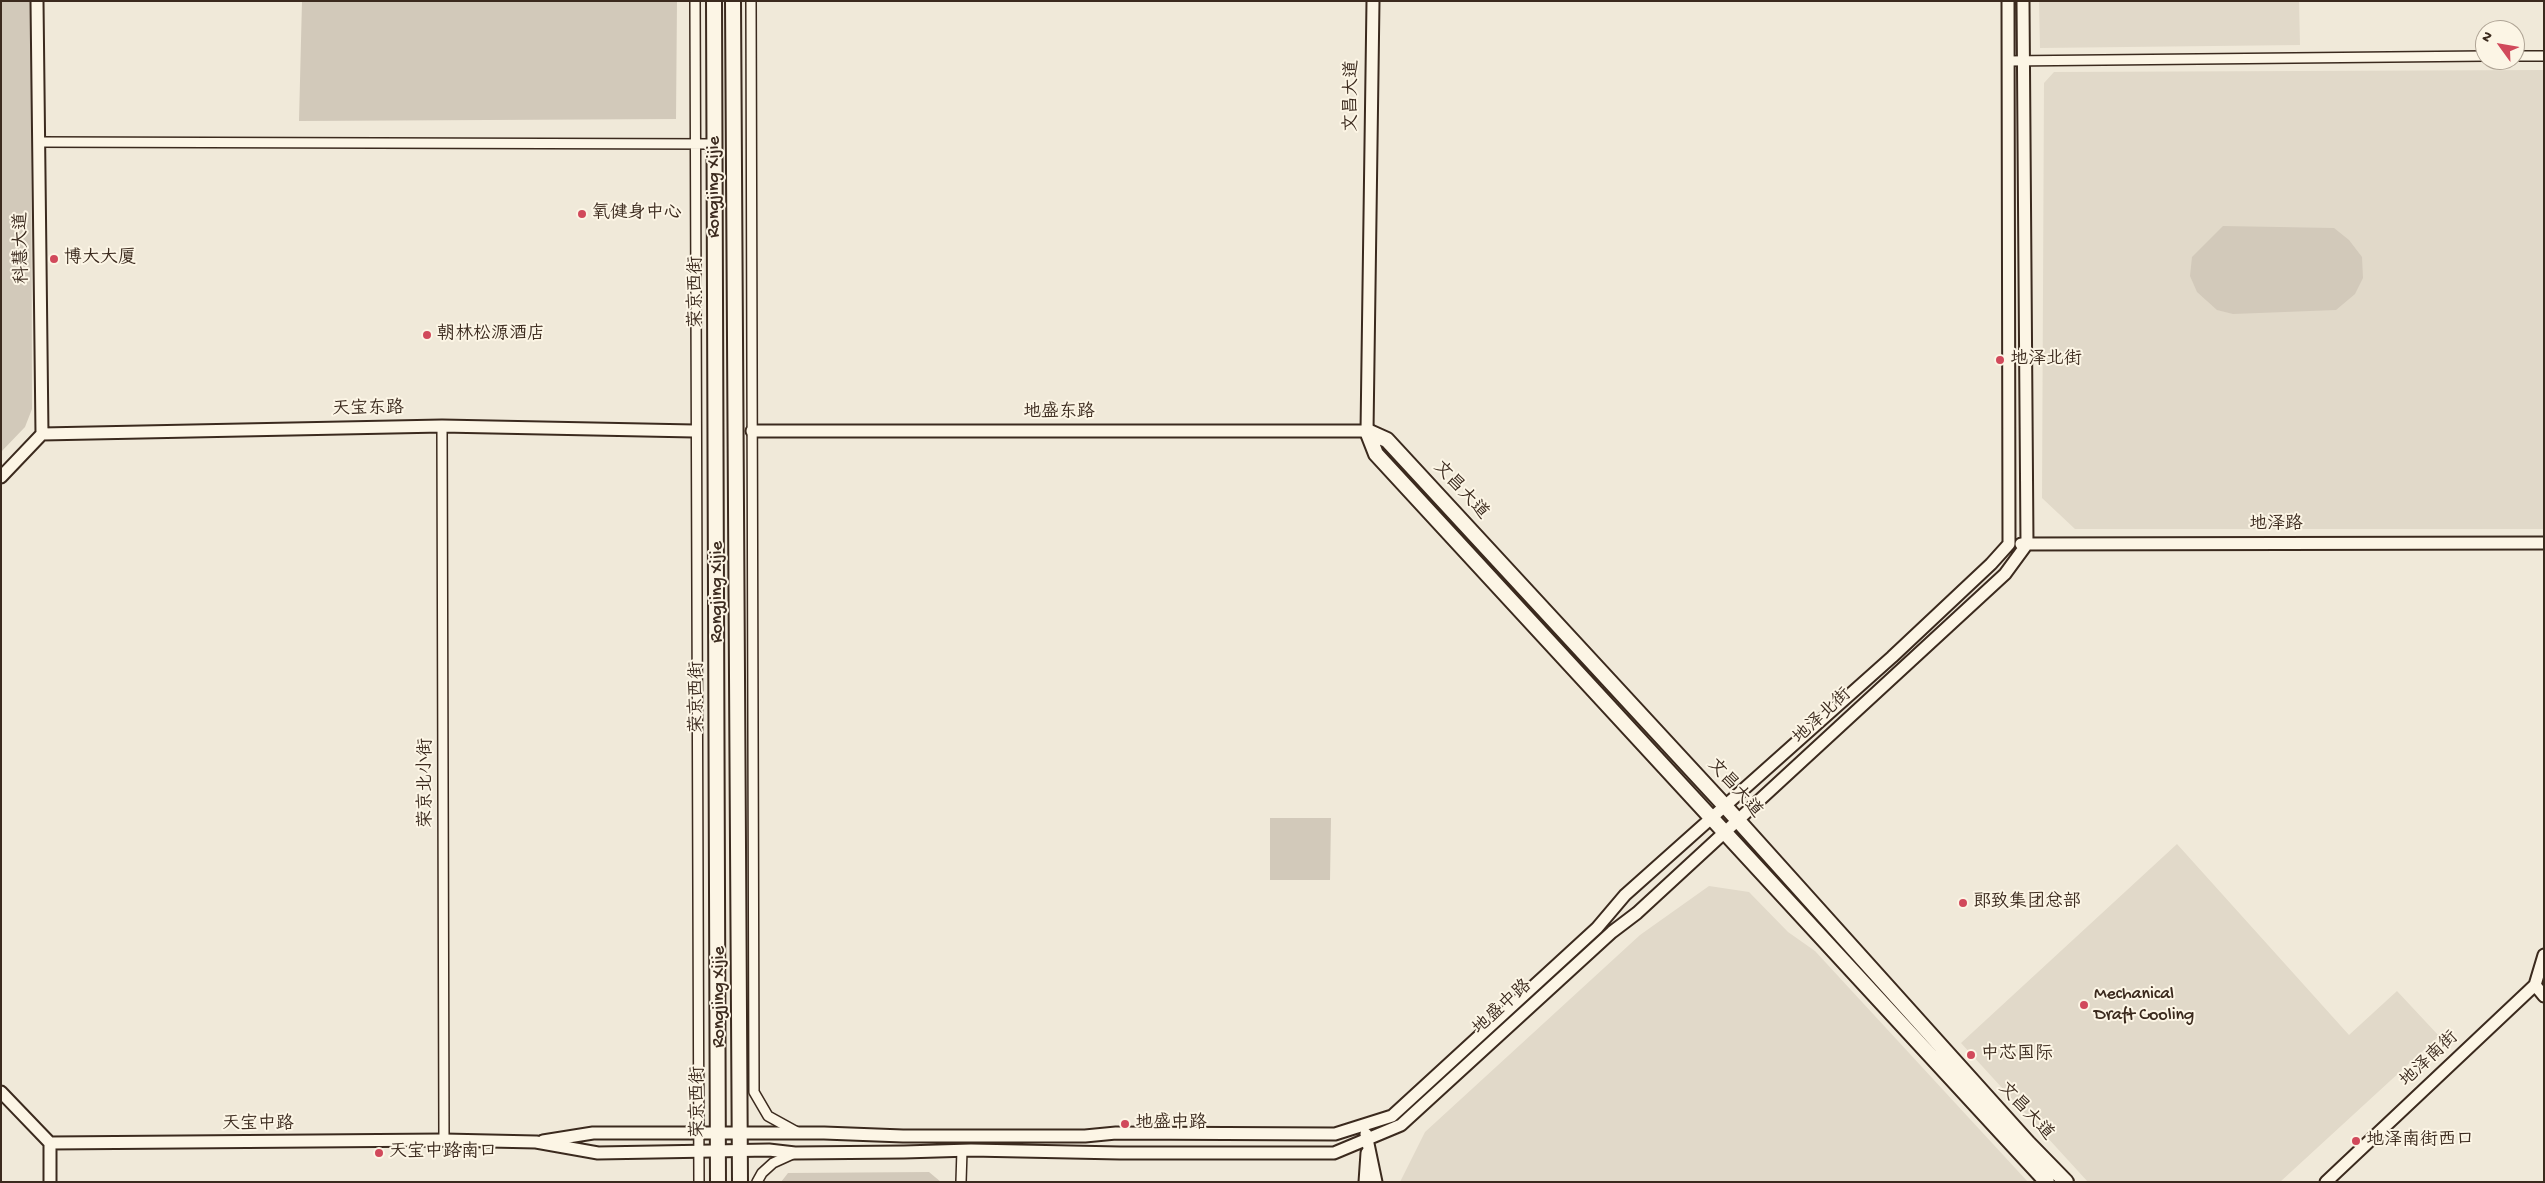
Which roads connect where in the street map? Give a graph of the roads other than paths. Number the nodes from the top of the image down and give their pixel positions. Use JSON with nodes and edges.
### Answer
{"nodes":[{"id":1,"x":37,"y":1,"type":"edge"},
{"id":2,"x":695,"y":1,"type":"edge"},
{"id":3,"x":714,"y":1,"type":"edge"},
{"id":4,"x":733,"y":1,"type":"edge"},
{"id":5,"x":751,"y":1,"type":"edge"},
{"id":6,"x":1373,"y":1,"type":"edge"},
{"id":7,"x":2008,"y":1,"type":"edge"},
{"id":8,"x":2023,"y":1,"type":"edge"},
{"id":9,"x":2475,"y":56,"type":"edge"},
{"id":10,"x":2525,"y":56,"type":"edge"},
{"id":11,"x":2544,"y":56,"type":"edge"},
{"id":12,"x":2024,"y":60,"type":"junction"},
{"id":13,"x":2008,"y":61,"type":"junction"},
{"id":14,"x":39,"y":142,"type":"junction"},
{"id":15,"x":695,"y":143,"type":"junction"},
{"id":16,"x":715,"y":144,"type":"junction"},
{"id":17,"x":442,"y":426,"type":"junction"},
{"id":18,"x":1366,"y":430,"type":"junction"},
{"id":19,"x":694,"y":431,"type":"junction"},
{"id":20,"x":752,"y":431,"type":"junction"},
{"id":21,"x":42,"y":434,"type":"junction"},
{"id":22,"x":1,"y":477,"type":"edge"},
{"id":23,"x":2544,"y":543,"type":"edge"},
{"id":24,"x":2009,"y":544,"type":"junction"},
{"id":25,"x":2027,"y":544,"type":"junction"},
{"id":26,"x":1725,"y":806,"type":"junction"},
{"id":27,"x":1711,"y":818,"type":"junction"},
{"id":28,"x":1737,"y":820,"type":"junction"},
{"id":29,"x":1724,"y":832,"type":"junction"},
{"id":30,"x":2544,"y":955,"type":"edge"},
{"id":31,"x":2534,"y":986,"type":"junction"},
{"id":32,"x":2544,"y":996,"type":"edge"},
{"id":33,"x":1,"y":1092,"type":"edge"},
{"id":34,"x":1363,"y":1125,"type":"junction"},
{"id":35,"x":718,"y":1132,"type":"junction"},
{"id":36,"x":740,"y":1132,"type":"junction"},
{"id":37,"x":797,"y":1132,"type":"junction"},
{"id":38,"x":699,"y":1133,"type":"junction"},
{"id":39,"x":1368,"y":1139,"type":"junction"},
{"id":40,"x":444,"y":1140,"type":"junction"},
{"id":41,"x":536,"y":1142,"type":"junction"},
{"id":42,"x":50,"y":1144,"type":"junction"},
{"id":43,"x":962,"y":1150,"type":"junction"},
{"id":44,"x":740,"y":1151,"type":"junction"},
{"id":45,"x":699,"y":1152,"type":"junction"},
{"id":46,"x":718,"y":1152,"type":"junction"},
{"id":47,"x":795,"y":1153,"type":"junction"},
{"id":48,"x":50,"y":1182,"type":"edge"},
{"id":49,"x":699,"y":1182,"type":"edge"},
{"id":50,"x":718,"y":1182,"type":"edge"},
{"id":51,"x":740,"y":1182,"type":"edge"},
{"id":52,"x":757,"y":1182,"type":"edge"},
{"id":53,"x":961,"y":1182,"type":"edge"},
{"id":54,"x":1364,"y":1182,"type":"edge"},
{"id":55,"x":1376,"y":1182,"type":"edge"},
{"id":56,"x":2046,"y":1182,"type":"edge"},
{"id":57,"x":2066,"y":1182,"type":"edge"},
{"id":58,"x":2326,"y":1182,"type":"edge"}],
"edges":[{"from":1,"to":14,"type":"street","name":"科慧大道"},
{"from":2,"to":15,"type":"street"},
{"from":3,"to":16,"type":"main road","name":"荣京西街"},
{"from":4,"to":36,"type":"main road","name":"Rongjing Xijie"},
{"from":5,"to":20,"type":"street"},
{"from":6,"to":18,"type":"street","name":"文昌大道"},
{"from":7,"to":13,"type":"street"},
{"from":8,"to":12,"type":"street"},
{"from":9,"to":12,"type":"street"},
{"from":10,"to":11,"type":"street"},
{"from":12,"to":13,"type":"street"},
{"from":12,"to":25,"type":"street"},
{"from":13,"to":24,"type":"street"},
{"from":14,"to":15,"type":"street"},
{"from":14,"to":21,"type":"street","name":"科慧大道"},
{"from":15,"to":16,"type":"street"},
{"from":15,"to":19,"type":"street"},
{"from":16,"to":35,"type":"main road","name":"荣京西街"},
{"from":17,"to":19,"type":"street","name":"天宝东路"},
{"from":17,"to":21,"type":"street","name":"天宝东路"},
{"from":17,"to":40,"type":"street","name":"荣京北小街"},
{"from":18,"to":20,"type":"street","name":"地盛东路"},
{"from":18,"to":26,"type":"main road","name":"文昌大道"},
{"from":18,"to":27,"type":"main road","name":"文昌大道"},
{"from":19,"to":38,"type":"street"},
{"from":20,"to":37,"type":"street"},
{"from":21,"to":22,"type":"street"},
{"from":23,"to":25,"type":"street","name":"地泽路"},
{"from":24,"to":25,"type":"street","name":"地泽路"},
{"from":24,"to":26,"type":"street","name":"地泽北街"},
{"from":25,"to":28,"type":"street","name":"地泽北街"},
{"from":26,"to":27,"type":"street","name":"地泽北街"},
{"from":26,"to":28,"type":"main road","name":"文昌大道"},
{"from":27,"to":29,"type":"main road","name":"文昌大道"},
{"from":27,"to":34,"type":"street","name":"地盛中路"},
{"from":28,"to":29,"type":"street","name":"地泽北街"},
{"from":28,"to":57,"type":"main road","name":"文昌大道"},
{"from":29,"to":39,"type":"street","name":"地盛中路"},
{"from":29,"to":56,"type":"main road","name":"文昌大道"},
{"from":30,"to":31,"type":"street","name":"地泽南街"},
{"from":31,"to":32,"type":"street"},
{"from":31,"to":58,"type":"street","name":"地泽南街"},
{"from":33,"to":42,"type":"street"},
{"from":34,"to":37,"type":"street","name":"地盛中路"},
{"from":34,"to":39,"type":"street"},
{"from":35,"to":36,"type":"street","name":"地盛中路"},
{"from":35,"to":38,"type":"street","name":"天宝中路"},
{"from":35,"to":46,"type":"main road","name":"荣京西街"},
{"from":36,"to":37,"type":"street","name":"地盛中路"},
{"from":36,"to":44,"type":"main road","name":"Rongjing Xijie"},
{"from":38,"to":41,"type":"street","name":"天宝中路"},
{"from":38,"to":45,"type":"street"},
{"from":39,"to":43,"type":"street","name":"地盛中路"},
{"from":39,"to":54,"type":"street"},
{"from":39,"to":55,"type":"street"},
{"from":40,"to":41,"type":"street","name":"天宝中路"},
{"from":40,"to":42,"type":"street","name":"天宝中路"},
{"from":41,"to":45,"type":"street","name":"天宝中路"},
{"from":42,"to":48,"type":"street"},
{"from":43,"to":47,"type":"street","name":"地盛中路"},
{"from":43,"to":53,"type":"street"},
{"from":44,"to":46,"type":"street","name":"地盛中路"},
{"from":44,"to":47,"type":"street","name":"地盛中路"},
{"from":44,"to":51,"type":"main road","name":"Rongjing Xijie"},
{"from":45,"to":46,"type":"street","name":"天宝中路"},
{"from":45,"to":49,"type":"street"},
{"from":46,"to":50,"type":"main road","name":"荣京西街"},
{"from":47,"to":52,"type":"street"}]}
